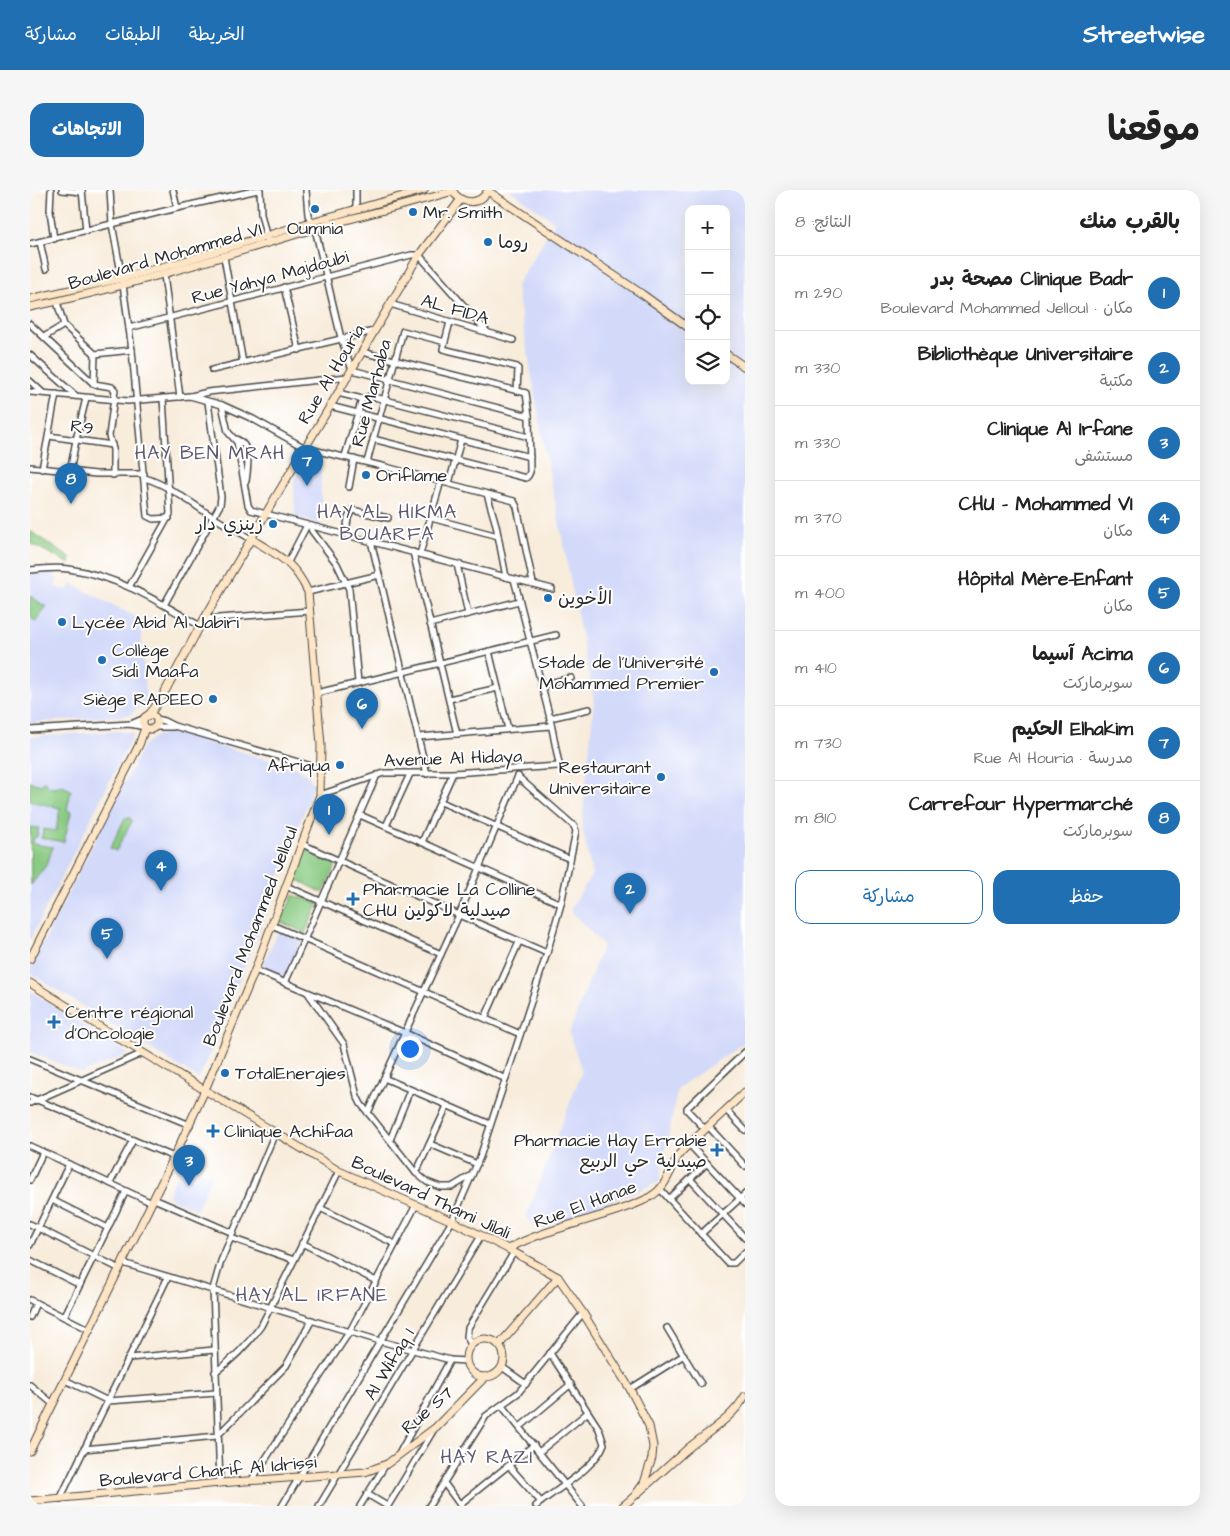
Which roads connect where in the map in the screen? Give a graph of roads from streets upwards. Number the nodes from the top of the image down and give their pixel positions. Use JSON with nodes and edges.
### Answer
{"nodes":[{"id":1,"x":51,"y":190,"type":"edge"},
{"id":2,"x":62,"y":190,"type":"edge"},
{"id":3,"x":110,"y":190,"type":"edge"},
{"id":4,"x":173,"y":190,"type":"edge"},
{"id":5,"x":255,"y":190,"type":"edge"},
{"id":6,"x":306,"y":190,"type":"edge"},
{"id":7,"x":356,"y":190,"type":"edge"},
{"id":8,"x":424,"y":190,"type":"edge"},
{"id":9,"x":488,"y":190,"type":"edge"},
{"id":10,"x":82,"y":191,"type":"edge"},
{"id":11,"x":453,"y":191,"type":"edge"},
{"id":12,"x":460,"y":200,"type":"junction"},
{"id":13,"x":177,"y":208,"type":"junction"},
{"id":14,"x":356,"y":209,"type":"junction"},
{"id":15,"x":112,"y":224,"type":"junction"},
{"id":16,"x":313,"y":225,"type":"junction"},
{"id":17,"x":86,"y":231,"type":"junction"},
{"id":18,"x":54,"y":239,"type":"junction"},
{"id":19,"x":267,"y":240,"type":"junction"},
{"id":20,"x":40,"y":242,"type":"junction"},
{"id":21,"x":30,"y":244,"type":"edge"},
{"id":22,"x":418,"y":255,"type":"junction"},
{"id":23,"x":224,"y":257,"type":"junction"},
{"id":24,"x":46,"y":269,"type":"dead end"},
{"id":25,"x":164,"y":275,"type":"junction"},
{"id":26,"x":327,"y":277,"type":"junction"},
{"id":27,"x":122,"y":278,"type":"junction"},
{"id":28,"x":124,"y":286,"type":"junction"},
{"id":29,"x":284,"y":288,"type":"junction"},
{"id":30,"x":30,"y":299,"type":"edge"},
{"id":31,"x":232,"y":300,"type":"junction"},
{"id":32,"x":58,"y":302,"type":"junction"},
{"id":33,"x":390,"y":304,"type":"junction"},
{"id":34,"x":30,"y":307,"type":"edge"},
{"id":35,"x":170,"y":318,"type":"junction"},
{"id":36,"x":450,"y":322,"type":"junction"},
{"id":37,"x":30,"y":324,"type":"edge"},
{"id":38,"x":64,"y":325,"type":"junction"},
{"id":39,"x":685,"y":325,"type":"edge"},
{"id":40,"x":129,"y":328,"type":"junction"},
{"id":41,"x":374,"y":331,"type":"junction"},
{"id":42,"x":488,"y":333,"type":"junction"},
{"id":43,"x":44,"y":337,"type":"junction"},
{"id":44,"x":342,"y":338,"type":"junction"},
{"id":45,"x":513,"y":340,"type":"dead end"},
{"id":46,"x":445,"y":342,"type":"junction"},
{"id":47,"x":132,"y":350,"type":"junction"},
{"id":48,"x":299,"y":350,"type":"junction"},
{"id":49,"x":362,"y":352,"type":"junction"},
{"id":50,"x":95,"y":354,"type":"junction"},
{"id":51,"x":30,"y":355,"type":"edge"},
{"id":52,"x":730,"y":357,"type":"edge"},
{"id":53,"x":394,"y":361,"type":"junction"},
{"id":54,"x":243,"y":363,"type":"junction"},
{"id":55,"x":745,"y":367,"type":"edge"},
{"id":56,"x":212,"y":370,"type":"dead end"},
{"id":57,"x":352,"y":370,"type":"junction"},
{"id":58,"x":348,"y":377,"type":"junction"},
{"id":59,"x":389,"y":379,"type":"junction"},
{"id":60,"x":30,"y":381,"type":"edge"},
{"id":61,"x":94,"y":384,"type":"junction"},
{"id":62,"x":517,"y":391,"type":"junction"},
{"id":63,"x":30,"y":392,"type":"edge"},
{"id":64,"x":44,"y":393,"type":"junction"},
{"id":65,"x":338,"y":393,"type":"junction"},
{"id":66,"x":56,"y":394,"type":"junction"},
{"id":67,"x":190,"y":396,"type":"junction"},
{"id":68,"x":77,"y":397,"type":"junction"},
{"id":69,"x":180,"y":397,"type":"junction"},
{"id":70,"x":86,"y":398,"type":"junction"},
{"id":71,"x":163,"y":398,"type":"junction"},
{"id":72,"x":362,"y":398,"type":"junction"},
{"id":73,"x":112,"y":400,"type":"junction"},
{"id":74,"x":137,"y":400,"type":"junction"},
{"id":75,"x":384,"y":400,"type":"junction"},
{"id":76,"x":208,"y":402,"type":"junction"},
{"id":77,"x":222,"y":405,"type":"junction"},
{"id":78,"x":330,"y":406,"type":"junction"},
{"id":79,"x":358,"y":414,"type":"junction"},
{"id":80,"x":529,"y":416,"type":"junction"},
{"id":81,"x":378,"y":420,"type":"junction"},
{"id":82,"x":49,"y":436,"type":"junction"},
{"id":83,"x":529,"y":437,"type":"junction"},
{"id":84,"x":373,"y":439,"type":"junction"},
{"id":85,"x":76,"y":440,"type":"junction"},
{"id":86,"x":461,"y":440,"type":"junction"},
{"id":87,"x":112,"y":445,"type":"junction"},
{"id":88,"x":305,"y":448,"type":"junction"},
{"id":89,"x":345,"y":456,"type":"junction"},
{"id":90,"x":530,"y":457,"type":"junction"},
{"id":91,"x":354,"y":459,"type":"junction"},
{"id":92,"x":455,"y":460,"type":"junction"},
{"id":93,"x":367,"y":462,"type":"junction"},
{"id":94,"x":30,"y":467,"type":"edge"},
{"id":95,"x":42,"y":469,"type":"junction"},
{"id":96,"x":70,"y":472,"type":"junction"},
{"id":97,"x":113,"y":475,"type":"junction"},
{"id":98,"x":145,"y":476,"type":"junction"},
{"id":99,"x":441,"y":481,"type":"junction"},
{"id":100,"x":449,"y":483,"type":"junction"},
{"id":101,"x":349,"y":486,"type":"dead end"},
{"id":102,"x":168,"y":488,"type":"junction"},
{"id":103,"x":487,"y":494,"type":"junction"},
{"id":104,"x":266,"y":513,"type":"junction"},
{"id":105,"x":169,"y":518,"type":"junction"},
{"id":106,"x":214,"y":518,"type":"junction"},
{"id":107,"x":388,"y":518,"type":"dead end"},
{"id":108,"x":431,"y":518,"type":"junction"},
{"id":109,"x":309,"y":525,"type":"junction"},
{"id":110,"x":346,"y":534,"type":"junction"},
{"id":111,"x":498,"y":536,"type":"junction"},
{"id":112,"x":251,"y":539,"type":"junction"},
{"id":113,"x":371,"y":541,"type":"junction"},
{"id":114,"x":413,"y":552,"type":"junction"},
{"id":115,"x":420,"y":554,"type":"junction"},
{"id":116,"x":288,"y":562,"type":"junction"},
{"id":117,"x":457,"y":564,"type":"junction"},
{"id":118,"x":30,"y":570,"type":"edge"},
{"id":119,"x":379,"y":576,"type":"junction"},
{"id":120,"x":506,"y":577,"type":"junction"},
{"id":121,"x":514,"y":579,"type":"junction"},
{"id":122,"x":347,"y":583,"type":"junction"},
{"id":123,"x":533,"y":583,"type":"junction"},
{"id":124,"x":129,"y":587,"type":"junction"},
{"id":125,"x":552,"y":589,"type":"dead end"},
{"id":126,"x":308,"y":592,"type":"junction"},
{"id":127,"x":519,"y":601,"type":"junction"},
{"id":128,"x":164,"y":605,"type":"junction"},
{"id":129,"x":310,"y":610,"type":"junction"},
{"id":130,"x":468,"y":614,"type":"junction"},
{"id":131,"x":205,"y":619,"type":"junction"},
{"id":132,"x":430,"y":624,"type":"junction"},
{"id":133,"x":200,"y":626,"type":"junction"},
{"id":134,"x":556,"y":635,"type":"dead end"},
{"id":135,"x":530,"y":641,"type":"junction"},
{"id":136,"x":489,"y":651,"type":"junction"},
{"id":137,"x":440,"y":662,"type":"junction"},
{"id":138,"x":403,"y":672,"type":"junction"},
{"id":139,"x":571,"y":678,"type":"dead end"},
{"id":140,"x":358,"y":682,"type":"junction"},
{"id":141,"x":541,"y":685,"type":"junction"},
{"id":142,"x":498,"y":688,"type":"junction"},
{"id":143,"x":317,"y":693,"type":"junction"},
{"id":144,"x":449,"y":699,"type":"junction"},
{"id":145,"x":589,"y":710,"type":"dead end"},
{"id":146,"x":550,"y":718,"type":"junction"},
{"id":147,"x":150,"y":723,"type":"junction"},
{"id":148,"x":551,"y":726,"type":"junction"},
{"id":149,"x":508,"y":729,"type":"junction"},
{"id":150,"x":30,"y":730,"type":"edge"},
{"id":151,"x":457,"y":734,"type":"junction"},
{"id":152,"x":419,"y":737,"type":"junction"},
{"id":153,"x":322,"y":769,"type":"junction"},
{"id":154,"x":521,"y":770,"type":"junction"},
{"id":155,"x":453,"y":773,"type":"junction"},
{"id":156,"x":377,"y":774,"type":"junction"},
{"id":157,"x":410,"y":774,"type":"junction"},
{"id":158,"x":428,"y":774,"type":"junction"},
{"id":159,"x":518,"y":777,"type":"junction"},
{"id":160,"x":320,"y":795,"type":"junction"},
{"id":161,"x":441,"y":802,"type":"junction"},
{"id":162,"x":360,"y":815,"type":"junction"},
{"id":163,"x":386,"y":826,"type":"junction"},
{"id":164,"x":496,"y":827,"type":"junction"},
{"id":165,"x":422,"y":842,"type":"junction"},
{"id":166,"x":302,"y":844,"type":"junction"},
{"id":167,"x":570,"y":859,"type":"junction"},
{"id":168,"x":339,"y":862,"type":"junction"},
{"id":169,"x":478,"y":867,"type":"junction"},
{"id":170,"x":286,"y":886,"type":"junction"},
{"id":171,"x":322,"y":901,"type":"junction"},
{"id":172,"x":561,"y":904,"type":"junction"},
{"id":173,"x":458,"y":915,"type":"junction"},
{"id":174,"x":272,"y":925,"type":"junction"},
{"id":175,"x":306,"y":940,"type":"junction"},
{"id":176,"x":519,"y":942,"type":"junction"},
{"id":177,"x":547,"y":953,"type":"junction"},
{"id":178,"x":441,"y":954,"type":"junction"},
{"id":179,"x":30,"y":959,"type":"edge"},
{"id":180,"x":255,"y":970,"type":"junction"},
{"id":181,"x":30,"y":983,"type":"edge"},
{"id":182,"x":285,"y":983,"type":"junction"},
{"id":183,"x":424,"y":992,"type":"junction"},
{"id":184,"x":308,"y":993,"type":"junction"},
{"id":185,"x":485,"y":1018,"type":"junction"},
{"id":186,"x":404,"y":1033,"type":"junction"},
{"id":187,"x":520,"y":1034,"type":"junction"},
{"id":188,"x":745,"y":1052,"type":"edge"},
{"id":189,"x":143,"y":1053,"type":"junction"},
{"id":190,"x":30,"y":1059,"type":"edge"},
{"id":191,"x":384,"y":1078,"type":"junction"},
{"id":192,"x":82,"y":1079,"type":"junction"},
{"id":193,"x":506,"y":1079,"type":"junction"},
{"id":194,"x":205,"y":1090,"type":"junction"},
{"id":195,"x":410,"y":1090,"type":"junction"},
{"id":196,"x":745,"y":1092,"type":"edge"},
{"id":197,"x":33,"y":1098,"type":"edge"},
{"id":198,"x":30,"y":1103,"type":"edge"},
{"id":199,"x":447,"y":1106,"type":"junction"},
{"id":200,"x":726,"y":1110,"type":"junction"},
{"id":201,"x":368,"y":1114,"type":"junction"},
{"id":202,"x":490,"y":1124,"type":"junction"},
{"id":203,"x":190,"y":1125,"type":"junction"},
{"id":204,"x":706,"y":1128,"type":"junction"},
{"id":205,"x":745,"y":1130,"type":"edge"},
{"id":206,"x":275,"y":1133,"type":"junction"},
{"id":207,"x":133,"y":1140,"type":"junction"},
{"id":208,"x":390,"y":1140,"type":"junction"},
{"id":209,"x":430,"y":1144,"type":"junction"},
{"id":210,"x":690,"y":1144,"type":"junction"},
{"id":211,"x":30,"y":1146,"type":"edge"},
{"id":212,"x":43,"y":1152,"type":"junction"},
{"id":213,"x":174,"y":1157,"type":"junction"},
{"id":214,"x":707,"y":1163,"type":"junction"},
{"id":215,"x":69,"y":1164,"type":"junction"},
{"id":216,"x":477,"y":1164,"type":"junction"},
{"id":217,"x":745,"y":1166,"type":"edge"},
{"id":218,"x":339,"y":1171,"type":"junction"},
{"id":219,"x":416,"y":1173,"type":"junction"},
{"id":220,"x":472,"y":1175,"type":"junction"},
{"id":221,"x":690,"y":1179,"type":"junction"},
{"id":222,"x":30,"y":1180,"type":"edge"},
{"id":223,"x":110,"y":1183,"type":"junction"},
{"id":224,"x":660,"y":1189,"type":"junction"},
{"id":225,"x":126,"y":1191,"type":"junction"},
{"id":226,"x":745,"y":1194,"type":"edge"},
{"id":227,"x":669,"y":1199,"type":"junction"},
{"id":228,"x":740,"y":1199,"type":"junction"},
{"id":229,"x":52,"y":1200,"type":"junction"},
{"id":230,"x":153,"y":1201,"type":"junction"},
{"id":231,"x":745,"y":1204,"type":"edge"},
{"id":232,"x":416,"y":1205,"type":"junction"},
{"id":233,"x":320,"y":1208,"type":"junction"},
{"id":234,"x":723,"y":1214,"type":"junction"},
{"id":235,"x":452,"y":1221,"type":"junction"},
{"id":236,"x":30,"y":1224,"type":"edge"},
{"id":237,"x":38,"y":1228,"type":"junction"},
{"id":238,"x":108,"y":1228,"type":"junction"},
{"id":239,"x":701,"y":1234,"type":"junction"},
{"id":240,"x":232,"y":1236,"type":"junction"},
{"id":241,"x":482,"y":1236,"type":"junction"},
{"id":242,"x":745,"y":1238,"type":"edge"},
{"id":243,"x":302,"y":1243,"type":"junction"},
{"id":244,"x":395,"y":1244,"type":"junction"},
{"id":245,"x":30,"y":1245,"type":"edge"},
{"id":246,"x":511,"y":1251,"type":"junction"},
{"id":247,"x":745,"y":1252,"type":"edge"},
{"id":248,"x":94,"y":1256,"type":"junction"},
{"id":249,"x":30,"y":1260,"type":"edge"},
{"id":250,"x":294,"y":1260,"type":"junction"},
{"id":251,"x":121,"y":1266,"type":"junction"},
{"id":252,"x":168,"y":1277,"type":"junction"},
{"id":253,"x":558,"y":1277,"type":"junction"},
{"id":254,"x":376,"y":1281,"type":"junction"},
{"id":255,"x":80,"y":1286,"type":"junction"},
{"id":256,"x":213,"y":1289,"type":"junction"},
{"id":257,"x":30,"y":1300,"type":"edge"},
{"id":258,"x":36,"y":1304,"type":"junction"},
{"id":259,"x":271,"y":1308,"type":"junction"},
{"id":260,"x":583,"y":1313,"type":"junction"},
{"id":261,"x":30,"y":1317,"type":"edge"},
{"id":262,"x":64,"y":1317,"type":"junction"},
{"id":263,"x":312,"y":1320,"type":"junction"},
{"id":264,"x":667,"y":1328,"type":"dead end"},
{"id":265,"x":90,"y":1330,"type":"junction"},
{"id":266,"x":350,"y":1332,"type":"junction"},
{"id":267,"x":380,"y":1341,"type":"junction"},
{"id":268,"x":471,"y":1345,"type":"junction"},
{"id":269,"x":499,"y":1346,"type":"junction"},
{"id":270,"x":214,"y":1350,"type":"junction"},
{"id":271,"x":413,"y":1350,"type":"junction"},
{"id":272,"x":550,"y":1354,"type":"junction"},
{"id":273,"x":684,"y":1355,"type":"junction"},
{"id":274,"x":129,"y":1358,"type":"junction"},
{"id":275,"x":450,"y":1360,"type":"junction"},
{"id":276,"x":466,"y":1361,"type":"junction"},
{"id":277,"x":502,"y":1367,"type":"junction"},
{"id":278,"x":215,"y":1372,"type":"junction"},
{"id":279,"x":485,"y":1377,"type":"junction"},
{"id":280,"x":65,"y":1380,"type":"junction"},
{"id":281,"x":526,"y":1384,"type":"junction"},
{"id":282,"x":571,"y":1384,"type":"junction"},
{"id":283,"x":701,"y":1384,"type":"dead end"},
{"id":284,"x":30,"y":1385,"type":"edge"},
{"id":285,"x":630,"y":1389,"type":"junction"},
{"id":286,"x":216,"y":1394,"type":"junction"},
{"id":287,"x":745,"y":1396,"type":"edge"},
{"id":288,"x":108,"y":1401,"type":"junction"},
{"id":289,"x":53,"y":1404,"type":"junction"},
{"id":290,"x":502,"y":1406,"type":"junction"},
{"id":291,"x":587,"y":1412,"type":"junction"},
{"id":292,"x":436,"y":1427,"type":"junction"},
{"id":293,"x":520,"y":1428,"type":"junction"},
{"id":294,"x":217,"y":1436,"type":"junction"},
{"id":295,"x":32,"y":1441,"type":"edge"},
{"id":296,"x":534,"y":1446,"type":"junction"},
{"id":297,"x":84,"y":1449,"type":"junction"},
{"id":298,"x":30,"y":1451,"type":"edge"},
{"id":299,"x":539,"y":1452,"type":"junction"},
{"id":300,"x":398,"y":1454,"type":"junction"},
{"id":301,"x":387,"y":1464,"type":"junction"},
{"id":302,"x":508,"y":1466,"type":"junction"},
{"id":303,"x":338,"y":1474,"type":"junction"},
{"id":304,"x":299,"y":1477,"type":"junction"},
{"id":305,"x":251,"y":1481,"type":"junction"},
{"id":306,"x":220,"y":1483,"type":"junction"},
{"id":307,"x":444,"y":1483,"type":"junction"},
{"id":308,"x":566,"y":1484,"type":"junction"},
{"id":309,"x":367,"y":1494,"type":"junction"},
{"id":310,"x":636,"y":1494,"type":"junction"},
{"id":311,"x":60,"y":1499,"type":"junction"},
{"id":312,"x":30,"y":1502,"type":"edge"},
{"id":313,"x":541,"y":1502,"type":"junction"},
{"id":314,"x":461,"y":1505,"type":"edge"},
{"id":315,"x":282,"y":1506,"type":"edge"},
{"id":316,"x":319,"y":1506,"type":"edge"},
{"id":317,"x":360,"y":1506,"type":"edge"},
{"id":318,"x":388,"y":1506,"type":"edge"},
{"id":319,"x":429,"y":1506,"type":"edge"},
{"id":320,"x":536,"y":1506,"type":"edge"},
{"id":321,"x":582,"y":1506,"type":"edge"},
{"id":322,"x":623,"y":1506,"type":"edge"}],
"edges":[{"from":1,"to":18,"type":"street"},
{"from":2,"to":10,"type":"street"},
{"from":3,"to":15,"type":"street"},
{"from":4,"to":13,"type":"street"},
{"from":5,"to":13,"type":"street"},
{"from":5,"to":19,"type":"street"},
{"from":6,"to":16,"type":"street"},
{"from":7,"to":14,"type":"street"},
{"from":8,"to":14,"type":"street","name":"Boulevard Mohammed VI"},
{"from":9,"to":12,"type":"street"},
{"from":9,"to":39,"type":"street"},
{"from":10,"to":17,"type":"street"},
{"from":11,"to":12,"type":"street"},
{"from":11,"to":16,"type":"street","name":"Boulevard Mohammed VI"},
{"from":12,"to":22,"type":"street","name":"Rue Al Houria"},
{"from":13,"to":15,"type":"street"},
{"from":14,"to":16,"type":"street","name":"Boulevard Mohammed VI"},
{"from":15,"to":17,"type":"street"},
{"from":15,"to":27,"type":"street"},
{"from":16,"to":19,"type":"street","name":"Boulevard Mohammed VI"},
{"from":16,"to":26,"type":"street"},
{"from":17,"to":18,"type":"street"},
{"from":18,"to":20,"type":"street"},
{"from":19,"to":23,"type":"street","name":"Boulevard Mohammed VI"},
{"from":19,"to":27,"type":"street","name":"Boulevard Mohammed VI"},
{"from":20,"to":21,"type":"street"},
{"from":20,"to":24,"type":"street"},
{"from":22,"to":26,"type":"street","name":"Rue Yahya Majdoubi"},
{"from":22,"to":33,"type":"street","name":"Rue Al Houria"},
{"from":22,"to":42,"type":"street"},
{"from":23,"to":25,"type":"street","name":"Boulevard Mohammed VI"},
{"from":23,"to":31,"type":"street"},
{"from":25,"to":28,"type":"street","name":"Boulevard Mohammed VI"},
{"from":25,"to":35,"type":"street"},
{"from":26,"to":29,"type":"street","name":"Rue Yahya Majdoubi"},
{"from":26,"to":44,"type":"street"},
{"from":27,"to":28,"type":"street"},
{"from":27,"to":30,"type":"street","name":"Boulevard Mohammed VI"},
{"from":28,"to":32,"type":"street","name":"Boulevard Mohammed VI"},
{"from":28,"to":40,"type":"street"},
{"from":29,"to":31,"type":"street","name":"Rue Yahya Majdoubi"},
{"from":29,"to":48,"type":"street"},
{"from":31,"to":35,"type":"street","name":"Rue Yahya Majdoubi"},
{"from":31,"to":54,"type":"street"},
{"from":32,"to":34,"type":"street","name":"Boulevard Mohammed VI"},
{"from":32,"to":38,"type":"street"},
{"from":33,"to":36,"type":"street","name":"AL FIDA"},
{"from":33,"to":41,"type":"street","name":"Rue Al Houria"},
{"from":35,"to":40,"type":"street","name":"Rue Yahya Majdoubi"},
{"from":35,"to":69,"type":"street"},
{"from":36,"to":42,"type":"street","name":"AL FIDA"},
{"from":36,"to":46,"type":"street"},
{"from":37,"to":43,"type":"street"},
{"from":38,"to":43,"type":"street"},
{"from":38,"to":50,"type":"street"},
{"from":40,"to":47,"type":"street"},
{"from":41,"to":44,"type":"street"},
{"from":41,"to":49,"type":"street","name":"Rue Al Houria"},
{"from":42,"to":45,"type":"street","name":"AL FIDA"},
{"from":43,"to":61,"type":"street"},
{"from":44,"to":48,"type":"street"},
{"from":44,"to":57,"type":"street"},
{"from":46,"to":53,"type":"street","name":"Rue Marhaba"},
{"from":46,"to":62,"type":"street"},
{"from":47,"to":50,"type":"street"},
{"from":47,"to":74,"type":"street"},
{"from":48,"to":54,"type":"street"},
{"from":49,"to":53,"type":"street"},
{"from":49,"to":57,"type":"street","name":"Rue Al Houria"},
{"from":50,"to":61,"type":"street"},
{"from":51,"to":68,"type":"street"},
{"from":52,"to":55,"type":"street"},
{"from":53,"to":59,"type":"street","name":"Rue Marhaba"},
{"from":53,"to":62,"type":"street"},
{"from":54,"to":56,"type":"street"},
{"from":57,"to":58,"type":"street","name":"Rue Al Houria"},
{"from":57,"to":59,"type":"street"},
{"from":58,"to":65,"type":"street","name":"Rue Al Houria"},
{"from":58,"to":67,"type":"street"},
{"from":59,"to":75,"type":"street","name":"Rue Marhaba"},
{"from":59,"to":80,"type":"street"},
{"from":60,"to":64,"type":"street"},
{"from":61,"to":73,"type":"street"},
{"from":62,"to":80,"type":"street"},
{"from":63,"to":64,"type":"street"},
{"from":64,"to":66,"type":"street"},
{"from":65,"to":72,"type":"street"},
{"from":65,"to":78,"type":"street","name":"Rue Al Houria"},
{"from":66,"to":68,"type":"street"},
{"from":66,"to":82,"type":"street"},
{"from":67,"to":69,"type":"street"},
{"from":67,"to":76,"type":"street"},
{"from":68,"to":70,"type":"street"},
{"from":69,"to":71,"type":"street"},
{"from":70,"to":73,"type":"street"},
{"from":70,"to":85,"type":"street"},
{"from":71,"to":74,"type":"street"},
{"from":71,"to":102,"type":"street"},
{"from":72,"to":75,"type":"street"},
{"from":72,"to":79,"type":"street"},
{"from":73,"to":74,"type":"street"},
{"from":73,"to":87,"type":"street"},
{"from":74,"to":98,"type":"street"},
{"from":75,"to":81,"type":"street","name":"Rue Marhaba"},
{"from":75,"to":83,"type":"street"},
{"from":76,"to":77,"type":"street"},
{"from":76,"to":106,"type":"street"},
{"from":77,"to":88,"type":"street"},
{"from":77,"to":104,"type":"street"},
{"from":78,"to":79,"type":"street"},
{"from":78,"to":88,"type":"street","name":"Rue Al Houria"},
{"from":79,"to":81,"type":"street"},
{"from":79,"to":89,"type":"street"},
{"from":80,"to":83,"type":"street"},
{"from":81,"to":84,"type":"street","name":"Rue Marhaba"},
{"from":81,"to":86,"type":"street"},
{"from":82,"to":85,"type":"street","name":"R9"},
{"from":82,"to":95,"type":"street"},
{"from":83,"to":90,"type":"street"},
{"from":84,"to":92,"type":"street"},
{"from":84,"to":93,"type":"street","name":"Rue Marhaba"},
{"from":85,"to":87,"type":"street","name":"R9"},
{"from":85,"to":96,"type":"street"},
{"from":86,"to":90,"type":"street"},
{"from":86,"to":92,"type":"street"},
{"from":87,"to":97,"type":"street"},
{"from":88,"to":89,"type":"street"},
{"from":88,"to":104,"type":"street","name":"Rue Al Houria"},
{"from":89,"to":91,"type":"street"},
{"from":90,"to":92,"type":"street"},
{"from":91,"to":93,"type":"street"},
{"from":91,"to":101,"type":"street"},
{"from":92,"to":100,"type":"street"},
{"from":93,"to":99,"type":"street"},
{"from":94,"to":95,"type":"street"},
{"from":95,"to":96,"type":"street"},
{"from":96,"to":97,"type":"street"},
{"from":97,"to":98,"type":"street"},
{"from":98,"to":102,"type":"street"},
{"from":98,"to":105,"type":"street"},
{"from":99,"to":100,"type":"street"},
{"from":99,"to":108,"type":"street"},
{"from":100,"to":103,"type":"street"},
{"from":102,"to":105,"type":"street"},
{"from":102,"to":106,"type":"street"},
{"from":103,"to":111,"type":"street"},
{"from":103,"to":123,"type":"street"},
{"from":104,"to":109,"type":"street"},
{"from":104,"to":112,"type":"street","name":"Rue Al Houria"},
{"from":105,"to":124,"type":"street"},
{"from":106,"to":112,"type":"street"},
{"from":106,"to":128,"type":"street"},
{"from":107,"to":110,"type":"street"},
{"from":108,"to":111,"type":"street"},
{"from":108,"to":115,"type":"street"},
{"from":109,"to":110,"type":"street"},
{"from":109,"to":116,"type":"street"},
{"from":109,"to":122,"type":"street"},
{"from":110,"to":113,"type":"street"},
{"from":111,"to":120,"type":"street"},
{"from":112,"to":116,"type":"street","name":"Boulevard Mohammed Jelloul"},
{"from":112,"to":131,"type":"street","name":"Rue Al Houria"},
{"from":113,"to":114,"type":"street"},
{"from":113,"to":119,"type":"street"},
{"from":114,"to":115,"type":"street"},
{"from":114,"to":132,"type":"street"},
{"from":115,"to":117,"type":"street"},
{"from":116,"to":126,"type":"street","name":"Boulevard Mohammed Jelloul"},
{"from":117,"to":120,"type":"street"},
{"from":117,"to":130,"type":"street"},
{"from":118,"to":124,"type":"street"},
{"from":119,"to":122,"type":"street"},
{"from":119,"to":138,"type":"street"},
{"from":120,"to":121,"type":"street"},
{"from":121,"to":123,"type":"street"},
{"from":121,"to":127,"type":"street"},
{"from":122,"to":126,"type":"street"},
{"from":122,"to":140,"type":"street"},
{"from":123,"to":125,"type":"street"},
{"from":124,"to":128,"type":"street"},
{"from":126,"to":129,"type":"street","name":"Boulevard Mohammed Jelloul"},
{"from":127,"to":130,"type":"street"},
{"from":127,"to":135,"type":"street"},
{"from":128,"to":133,"type":"street"},
{"from":129,"to":131,"type":"street"},
{"from":129,"to":143,"type":"street","name":"Boulevard Mohammed Jelloul"},
{"from":130,"to":132,"type":"street"},
{"from":131,"to":133,"type":"street","name":"Rue Al Houria"},
{"from":132,"to":137,"type":"street"},
{"from":133,"to":147,"type":"street","name":"Rue Al Houria"},
{"from":134,"to":135,"type":"street"},
{"from":135,"to":136,"type":"street"},
{"from":135,"to":141,"type":"street"},
{"from":136,"to":137,"type":"street"},
{"from":136,"to":142,"type":"street"},
{"from":137,"to":138,"type":"street"},
{"from":137,"to":144,"type":"street"},
{"from":138,"to":140,"type":"street"},
{"from":138,"to":152,"type":"street"},
{"from":139,"to":141,"type":"street"},
{"from":140,"to":143,"type":"street"},
{"from":141,"to":146,"type":"street"},
{"from":142,"to":144,"type":"street"},
{"from":142,"to":149,"type":"street"},
{"from":143,"to":153,"type":"street","name":"Boulevard Mohammed Jelloul"},
{"from":144,"to":151,"type":"street"},
{"from":145,"to":146,"type":"street"},
{"from":146,"to":148,"type":"street"},
{"from":147,"to":150,"type":"street"},
{"from":147,"to":153,"type":"street"},
{"from":147,"to":179,"type":"street","name":"Rue Al Houria"},
{"from":148,"to":149,"type":"street"},
{"from":148,"to":154,"type":"street","name":"Avenue Al Hidaya"},
{"from":149,"to":151,"type":"street"},
{"from":151,"to":152,"type":"street"},
{"from":152,"to":158,"type":"street"},
{"from":153,"to":160,"type":"street","name":"Boulevard Mohammed Jelloul"},
{"from":154,"to":155,"type":"street","name":"Avenue Al Hidaya"},
{"from":154,"to":159,"type":"street"},
{"from":155,"to":158,"type":"street","name":"Avenue Al Hidaya"},
{"from":155,"to":161,"type":"street"},
{"from":156,"to":157,"type":"street","name":"Avenue Al Hidaya"},
{"from":156,"to":160,"type":"street","name":"Avenue Al Hidaya"},
{"from":156,"to":162,"type":"street"},
{"from":157,"to":158,"type":"street","name":"Avenue Al Hidaya"},
{"from":157,"to":163,"type":"street"},
{"from":159,"to":164,"type":"street"},
{"from":159,"to":167,"type":"street"},
{"from":160,"to":166,"type":"street","name":"Boulevard Mohammed Jelloul"},
{"from":161,"to":164,"type":"street"},
{"from":161,"to":165,"type":"street"},
{"from":162,"to":163,"type":"street"},
{"from":162,"to":168,"type":"street"},
{"from":163,"to":165,"type":"street"},
{"from":164,"to":167,"type":"street"},
{"from":164,"to":169,"type":"street"},
{"from":165,"to":169,"type":"street"},
{"from":166,"to":168,"type":"street"},
{"from":166,"to":170,"type":"street","name":"Boulevard Mohammed Jelloul"},
{"from":167,"to":172,"type":"street"},
{"from":168,"to":171,"type":"street"},
{"from":168,"to":173,"type":"street"},
{"from":169,"to":172,"type":"street"},
{"from":169,"to":173,"type":"street"},
{"from":170,"to":171,"type":"street"},
{"from":170,"to":174,"type":"street","name":"Boulevard Mohammed Jelloul"},
{"from":171,"to":175,"type":"street"},
{"from":171,"to":178,"type":"street"},
{"from":172,"to":177,"type":"street"},
{"from":173,"to":176,"type":"street"},
{"from":173,"to":178,"type":"street"},
{"from":174,"to":175,"type":"street"},
{"from":174,"to":180,"type":"street","name":"Boulevard Mohammed Jelloul"},
{"from":175,"to":182,"type":"street"},
{"from":175,"to":183,"type":"street"},
{"from":176,"to":177,"type":"street"},
{"from":176,"to":185,"type":"street"},
{"from":177,"to":187,"type":"street"},
{"from":178,"to":183,"type":"street"},
{"from":180,"to":182,"type":"street"},
{"from":180,"to":194,"type":"street","name":"Boulevard Mohammed Jelloul"},
{"from":181,"to":189,"type":"street","name":"Boulevard Thami Jilali"},
{"from":182,"to":184,"type":"street"},
{"from":183,"to":185,"type":"street"},
{"from":183,"to":186,"type":"street"},
{"from":184,"to":186,"type":"street"},
{"from":184,"to":201,"type":"street"},
{"from":185,"to":187,"type":"street"},
{"from":186,"to":191,"type":"street"},
{"from":186,"to":193,"type":"street"},
{"from":187,"to":193,"type":"street"},
{"from":188,"to":204,"type":"street"},
{"from":189,"to":192,"type":"street"},
{"from":189,"to":194,"type":"street","name":"Boulevard Thami Jilali"},
{"from":190,"to":192,"type":"street"},
{"from":191,"to":195,"type":"street"},
{"from":191,"to":201,"type":"street"},
{"from":192,"to":197,"type":"street"},
{"from":192,"to":203,"type":"street"},
{"from":193,"to":202,"type":"street"},
{"from":194,"to":203,"type":"street","name":"Boulevard Mohammed Jelloul"},
{"from":194,"to":206,"type":"street","name":"Boulevard Thami Jilali"},
{"from":195,"to":199,"type":"street"},
{"from":195,"to":208,"type":"street"},
{"from":196,"to":200,"type":"street","name":"Rue El Hanae"},
{"from":197,"to":198,"type":"street"},
{"from":197,"to":207,"type":"street"},
{"from":199,"to":202,"type":"street"},
{"from":199,"to":209,"type":"street"},
{"from":200,"to":204,"type":"street","name":"Rue El Hanae"},
{"from":200,"to":205,"type":"street"},
{"from":201,"to":208,"type":"street"},
{"from":202,"to":216,"type":"street"},
{"from":203,"to":213,"type":"street","name":"Boulevard Mohammed Jelloul"},
{"from":204,"to":210,"type":"street","name":"Rue El Hanae"},
{"from":204,"to":217,"type":"street"},
{"from":206,"to":218,"type":"street","name":"Boulevard Thami Jilali"},
{"from":206,"to":240,"type":"street"},
{"from":207,"to":213,"type":"street"},
{"from":207,"to":223,"type":"street"},
{"from":208,"to":219,"type":"street"},
{"from":209,"to":216,"type":"street"},
{"from":209,"to":219,"type":"street"},
{"from":210,"to":214,"type":"street"},
{"from":210,"to":224,"type":"street","name":"Rue El Hanae"},
{"from":211,"to":212,"type":"street"},
{"from":212,"to":215,"type":"street"},
{"from":212,"to":222,"type":"street"},
{"from":213,"to":230,"type":"street","name":"Boulevard Mohammed Jelloul"},
{"from":214,"to":221,"type":"street"},
{"from":214,"to":228,"type":"street"},
{"from":215,"to":223,"type":"street"},
{"from":215,"to":229,"type":"street"},
{"from":216,"to":220,"type":"street"},
{"from":218,"to":232,"type":"street","name":"Boulevard Thami Jilali"},
{"from":218,"to":233,"type":"street"},
{"from":219,"to":220,"type":"street"},
{"from":220,"to":235,"type":"street"},
{"from":221,"to":227,"type":"street"},
{"from":221,"to":234,"type":"street"},
{"from":223,"to":225,"type":"street"},
{"from":224,"to":227,"type":"street"},
{"from":224,"to":246,"type":"street","name":"Rue El Hanae"},
{"from":225,"to":230,"type":"street"},
{"from":225,"to":238,"type":"street"},
{"from":226,"to":228,"type":"street"},
{"from":227,"to":239,"type":"street"},
{"from":228,"to":231,"type":"street"},
{"from":228,"to":234,"type":"street"},
{"from":229,"to":237,"type":"street"},
{"from":229,"to":238,"type":"street"},
{"from":230,"to":240,"type":"street"},
{"from":230,"to":251,"type":"street","name":"Boulevard Mohammed Jelloul"},
{"from":232,"to":235,"type":"street","name":"Boulevard Thami Jilali"},
{"from":232,"to":244,"type":"street"},
{"from":233,"to":243,"type":"street"},
{"from":233,"to":244,"type":"street"},
{"from":234,"to":239,"type":"street"},
{"from":234,"to":242,"type":"street"},
{"from":235,"to":241,"type":"street","name":"Boulevard Thami Jilali"},
{"from":235,"to":267,"type":"street"},
{"from":236,"to":237,"type":"street"},
{"from":237,"to":245,"type":"street"},
{"from":237,"to":248,"type":"street"},
{"from":238,"to":248,"type":"street"},
{"from":239,"to":247,"type":"street"},
{"from":240,"to":250,"type":"street"},
{"from":240,"to":256,"type":"street"},
{"from":241,"to":246,"type":"street","name":"Boulevard Thami Jilali"},
{"from":241,"to":271,"type":"street","name":"Al Wifaq 1"},
{"from":243,"to":250,"type":"street"},
{"from":243,"to":254,"type":"street"},
{"from":244,"to":254,"type":"street"},
{"from":246,"to":253,"type":"street","name":"Boulevard Thami Jilali"},
{"from":246,"to":268,"type":"street"},
{"from":248,"to":251,"type":"street"},
{"from":248,"to":255,"type":"street"},
{"from":249,"to":255,"type":"street"},
{"from":250,"to":259,"type":"street"},
{"from":251,"to":252,"type":"street"},
{"from":251,"to":265,"type":"street","name":"Boulevard Mohammed Jelloul"},
{"from":252,"to":256,"type":"street"},
{"from":252,"to":274,"type":"street"},
{"from":253,"to":260,"type":"street","name":"Boulevard Thami Jilali"},
{"from":253,"to":269,"type":"street"},
{"from":254,"to":266,"type":"street"},
{"from":255,"to":262,"type":"street"},
{"from":256,"to":259,"type":"street"},
{"from":256,"to":270,"type":"street"},
{"from":257,"to":258,"type":"street"},
{"from":258,"to":261,"type":"street"},
{"from":258,"to":262,"type":"street"},
{"from":259,"to":263,"type":"street"},
{"from":259,"to":278,"type":"street"},
{"from":260,"to":272,"type":"street"},
{"from":260,"to":285,"type":"street","name":"Boulevard Thami Jilali"},
{"from":262,"to":265,"type":"street"},
{"from":263,"to":266,"type":"street"},
{"from":263,"to":294,"type":"street"},
{"from":264,"to":273,"type":"street"},
{"from":265,"to":280,"type":"street","name":"Boulevard Mohammed Jelloul"},
{"from":266,"to":267,"type":"street"},
{"from":266,"to":305,"type":"street"},
{"from":267,"to":271,"type":"street"},
{"from":267,"to":304,"type":"street"},
{"from":268,"to":269,"type":"street"},
{"from":268,"to":276,"type":"street"},
{"from":269,"to":277,"type":"street"},
{"from":270,"to":274,"type":"street"},
{"from":270,"to":278,"type":"street"},
{"from":271,"to":275,"type":"street"},
{"from":271,"to":303,"type":"street","name":"Al Wifaq 1"},
{"from":272,"to":281,"type":"street"},
{"from":272,"to":282,"type":"street"},
{"from":273,"to":283,"type":"street"},
{"from":273,"to":285,"type":"street"},
{"from":274,"to":288,"type":"street"},
{"from":275,"to":276,"type":"street"},
{"from":275,"to":300,"type":"street"},
{"from":276,"to":279,"type":"street"},
{"from":277,"to":279,"type":"street"},
{"from":277,"to":281,"type":"street"},
{"from":278,"to":286,"type":"street"},
{"from":279,"to":292,"type":"street","name":"Rue S7"},
{"from":280,"to":288,"type":"street"},
{"from":280,"to":289,"type":"street","name":"Boulevard Mohammed Jelloul"},
{"from":281,"to":290,"type":"street"},
{"from":282,"to":291,"type":"street"},
{"from":282,"to":293,"type":"street"},
{"from":284,"to":289,"type":"street"},
{"from":285,"to":310,"type":"street","name":"Boulevard Thami Jilali"},
{"from":286,"to":288,"type":"street"},
{"from":286,"to":294,"type":"street"},
{"from":287,"to":310,"type":"street"},
{"from":288,"to":297,"type":"street"},
{"from":289,"to":295,"type":"street","name":"Boulevard Mohammed Jelloul"},
{"from":290,"to":293,"type":"street"},
{"from":290,"to":307,"type":"street"},
{"from":291,"to":299,"type":"street"},
{"from":291,"to":308,"type":"street"},
{"from":292,"to":300,"type":"street","name":"Rue S7"},
{"from":292,"to":318,"type":"street"},
{"from":293,"to":296,"type":"street"},
{"from":294,"to":297,"type":"street"},
{"from":294,"to":306,"type":"street"},
{"from":295,"to":298,"type":"street","name":"Boulevard Mohammed Jelloul"},
{"from":296,"to":299,"type":"street"},
{"from":296,"to":302,"type":"street"},
{"from":297,"to":311,"type":"street"},
{"from":299,"to":308,"type":"street"},
{"from":300,"to":301,"type":"street","name":"Rue S7"},
{"from":301,"to":303,"type":"street","name":"Boulevard Charif Al Idrissi"},
{"from":301,"to":309,"type":"street"},
{"from":302,"to":313,"type":"street"},
{"from":302,"to":314,"type":"street"},
{"from":303,"to":304,"type":"street","name":"Boulevard Charif Al Idrissi"},
{"from":303,"to":316,"type":"street","name":"Al Wifaq 1"},
{"from":304,"to":305,"type":"street","name":"Boulevard Charif Al Idrissi"},
{"from":304,"to":315,"type":"street"},
{"from":305,"to":306,"type":"street","name":"Boulevard Charif Al Idrissi"},
{"from":306,"to":311,"type":"street","name":"Boulevard Charif Al Idrissi"},
{"from":307,"to":314,"type":"street"},
{"from":307,"to":319,"type":"street"},
{"from":308,"to":313,"type":"street"},
{"from":308,"to":321,"type":"street"},
{"from":309,"to":317,"type":"street"},
{"from":309,"to":318,"type":"street"},
{"from":310,"to":322,"type":"street"},
{"from":311,"to":312,"type":"street","name":"Boulevard Charif Al Idrissi"},
{"from":313,"to":320,"type":"street"}]}
